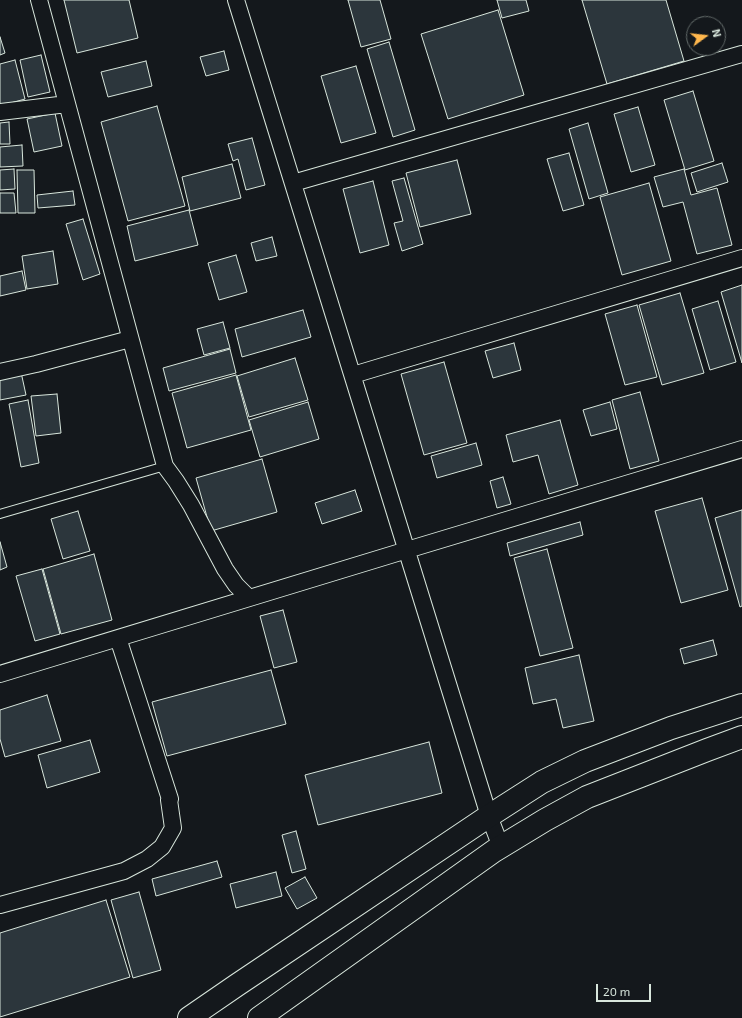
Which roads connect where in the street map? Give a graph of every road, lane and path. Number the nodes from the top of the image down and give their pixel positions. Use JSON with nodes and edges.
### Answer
{"nodes":[{"id":1,"x":39,"y":0,"type":"edge"},
{"id":2,"x":236,"y":0,"type":"edge"},
{"id":3,"x":742,"y":54,"type":"edge"},
{"id":4,"x":67,"y":104,"type":"junction"},
{"id":5,"x":0,"y":112,"type":"edge"},
{"id":6,"x":293,"y":183,"type":"junction"},
{"id":7,"x":742,"y":258,"type":"edge"},
{"id":8,"x":130,"y":339,"type":"junction"},
{"id":9,"x":0,"y":372,"type":"edge"},
{"id":10,"x":352,"y":375,"type":"junction"},
{"id":11,"x":742,"y":449,"type":"edge"},
{"id":12,"x":165,"y":466,"type":"junction"},
{"id":13,"x":0,"y":514,"type":"edge"},
{"id":14,"x":407,"y":550,"type":"junction"},
{"id":15,"x":249,"y":598,"type":"junction"},
{"id":16,"x":118,"y":638,"type":"junction"},
{"id":17,"x":0,"y":674,"type":"edge"},
{"id":18,"x":742,"y":705,"type":"edge"},
{"id":19,"x":742,"y":737,"type":"edge"},
{"id":20,"x":489,"y":816,"type":"junction"},
{"id":21,"x":501,"y":847,"type":"junction"},
{"id":22,"x":0,"y":905,"type":"edge"},
{"id":23,"x":189,"y":1018,"type":"edge"},
{"id":24,"x":259,"y":1018,"type":"edge"}],
"edges":[{"from":1,"to":4,"type":"street"},
{"from":2,"to":6,"type":"street"},
{"from":3,"to":6,"type":"street"},
{"from":4,"to":5,"type":"street"},
{"from":4,"to":8,"type":"street"},
{"from":6,"to":10,"type":"street"},
{"from":7,"to":10,"type":"street"},
{"from":8,"to":9,"type":"street"},
{"from":8,"to":12,"type":"street"},
{"from":10,"to":14,"type":"street"},
{"from":11,"to":14,"type":"street"},
{"from":12,"to":13,"type":"lane"},
{"from":12,"to":15,"type":"street"},
{"from":14,"to":15,"type":"street"},
{"from":14,"to":20,"type":"street"},
{"from":15,"to":16,"type":"street"},
{"from":16,"to":17,"type":"street"},
{"from":16,"to":22,"type":"street"},
{"from":18,"to":20,"type":"street"},
{"from":19,"to":21,"type":"street"},
{"from":20,"to":21,"type":"street"},
{"from":20,"to":23,"type":"street"},
{"from":21,"to":24,"type":"street"}]}
